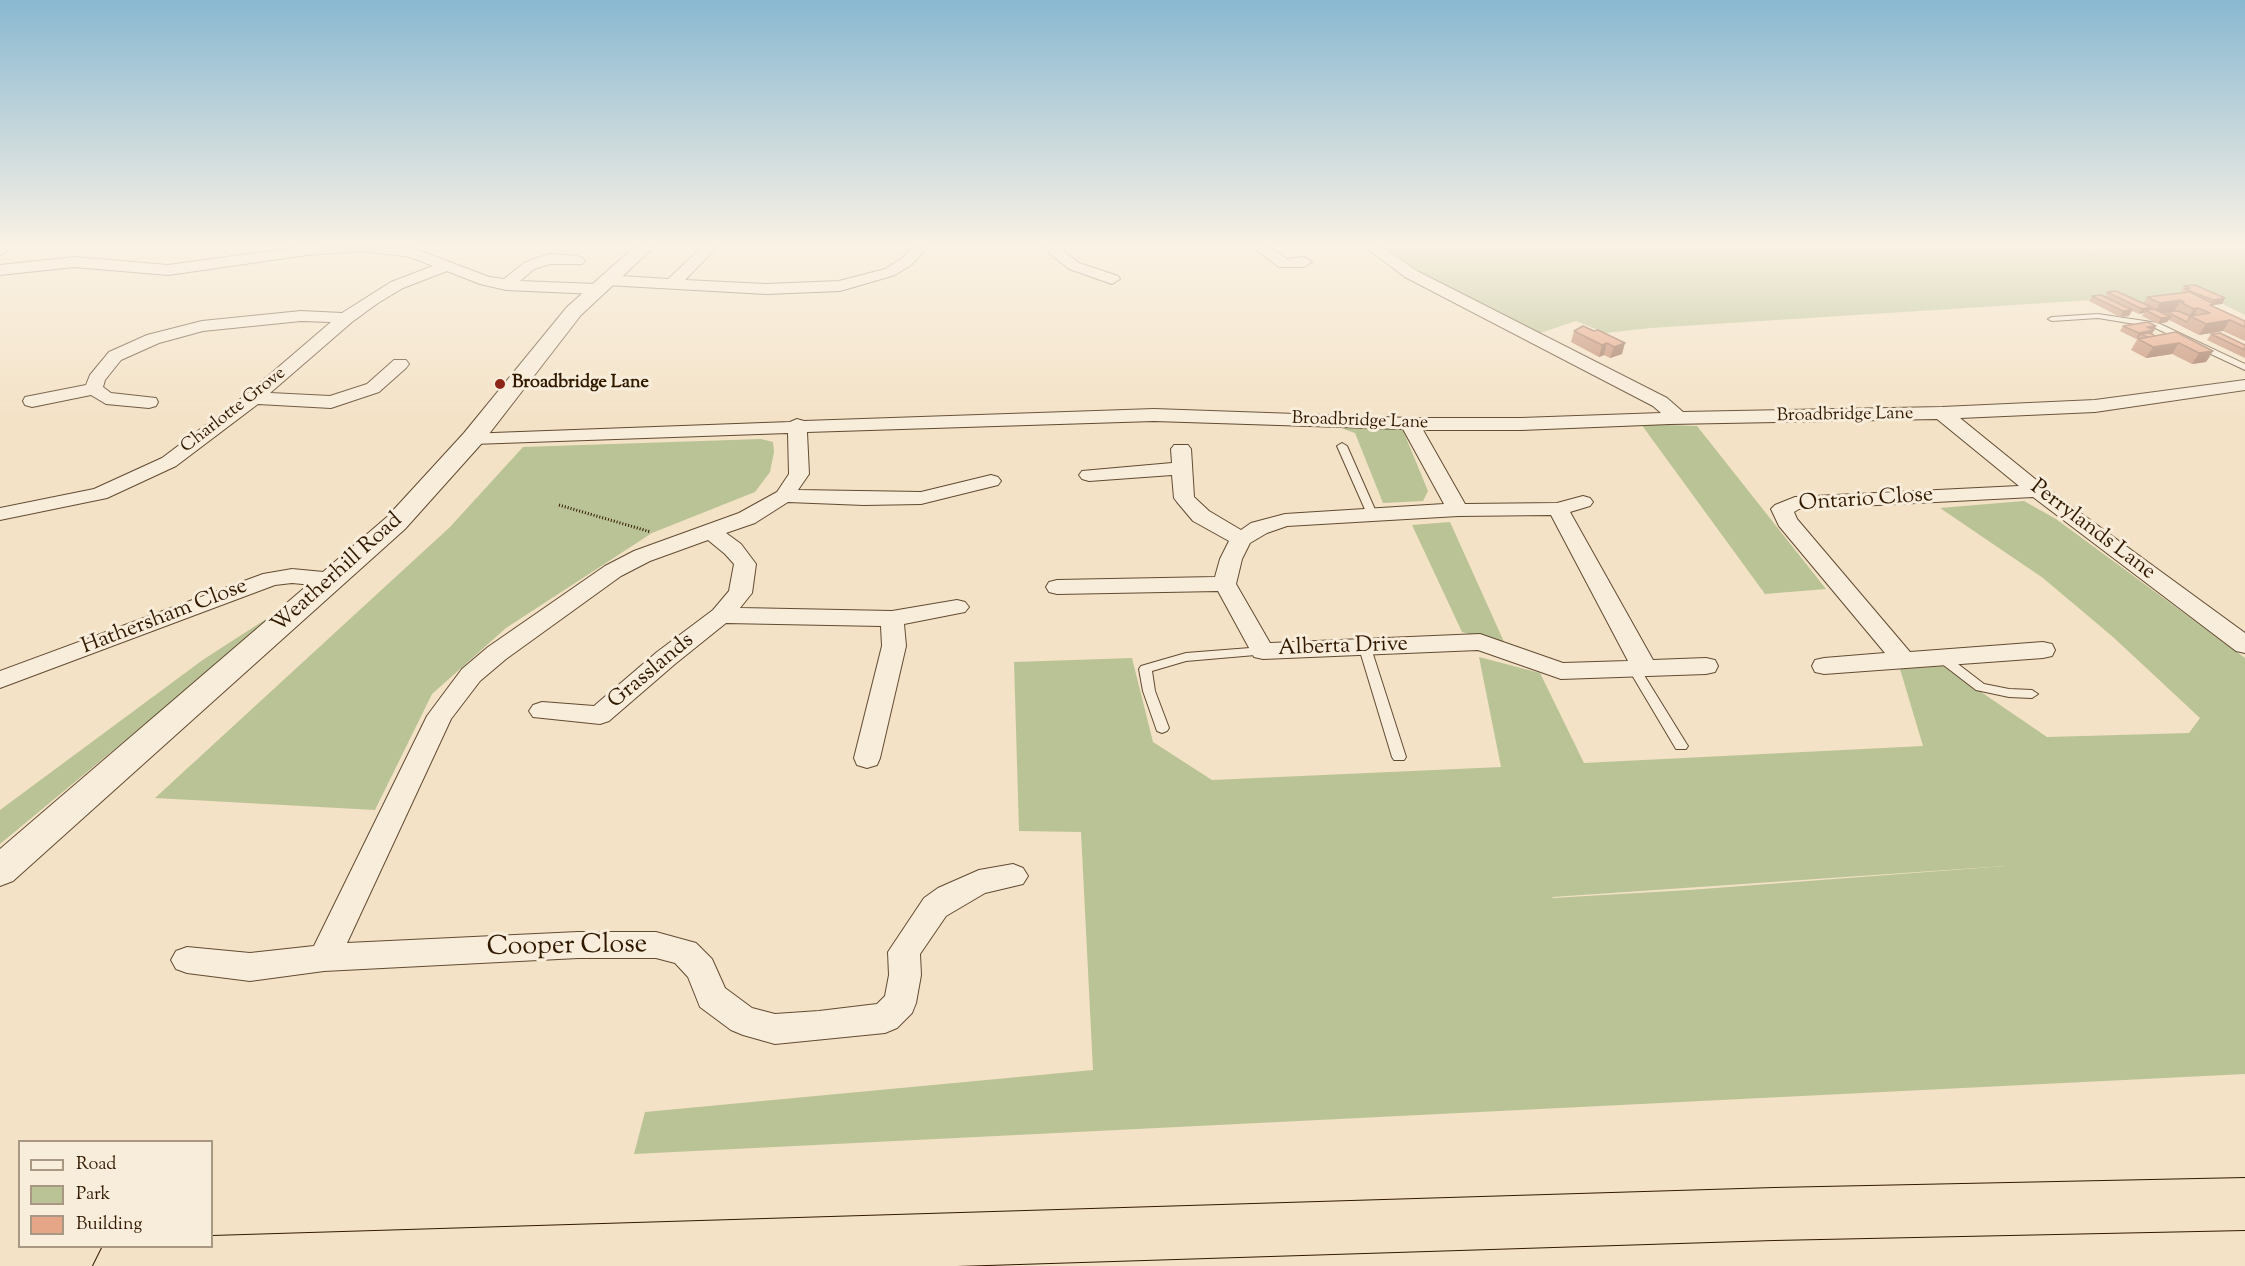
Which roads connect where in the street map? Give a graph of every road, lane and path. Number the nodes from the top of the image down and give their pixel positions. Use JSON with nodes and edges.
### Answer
{"nodes":[{"id":1,"x":364,"y":306,"type":"edge"},
{"id":2,"x":580,"y":306,"type":"edge"},
{"id":3,"x":1473,"y":306,"type":"edge"},
{"id":4,"x":346,"y":318,"type":"junction"},
{"id":5,"x":2052,"y":319,"type":"dead end"},
{"id":6,"x":400,"y":364,"type":"dead end"},
{"id":7,"x":2245,"y":367,"type":"edge"},
{"id":8,"x":2245,"y":385,"type":"edge"},
{"id":9,"x":94,"y":389,"type":"junction"},
{"id":10,"x":254,"y":398,"type":"junction"},
{"id":11,"x":32,"y":401,"type":"dead end"},
{"id":12,"x":149,"y":402,"type":"dead end"},
{"id":13,"x":1942,"y":413,"type":"junction"},
{"id":14,"x":1678,"y":418,"type":"junction"},
{"id":15,"x":1410,"y":424,"type":"junction"},
{"id":16,"x":797,"y":425,"type":"junction"},
{"id":17,"x":473,"y":438,"type":"junction"},
{"id":18,"x":1342,"y":446,"type":"dead end"},
{"id":19,"x":1089,"y":475,"type":"dead end"},
{"id":20,"x":991,"y":481,"type":"dead end"},
{"id":21,"x":2038,"y":491,"type":"junction"},
{"id":22,"x":784,"y":496,"type":"junction"},
{"id":23,"x":1583,"y":502,"type":"dead end"},
{"id":24,"x":559,"y":504,"type":"dead end"},
{"id":25,"x":1458,"y":510,"type":"junction"},
{"id":26,"x":1558,"y":510,"type":"junction"},
{"id":27,"x":0,"y":514,"type":"edge"},
{"id":28,"x":1372,"y":514,"type":"junction"},
{"id":29,"x":712,"y":532,"type":"junction"},
{"id":30,"x":1241,"y":539,"type":"junction"},
{"id":31,"x":680,"y":541,"type":"junction"},
{"id":32,"x":334,"y":580,"type":"junction"},
{"id":33,"x":1225,"y":584,"type":"junction"},
{"id":34,"x":1057,"y":586,"type":"dead end"},
{"id":35,"x":957,"y":608,"type":"dead end"},
{"id":36,"x":721,"y":615,"type":"junction"},
{"id":37,"x":892,"y":619,"type":"junction"},
{"id":38,"x":2245,"y":645,"type":"edge"},
{"id":39,"x":1365,"y":648,"type":"junction"},
{"id":40,"x":2043,"y":650,"type":"dead end"},
{"id":41,"x":1263,"y":651,"type":"junction"},
{"id":42,"x":1941,"y":657,"type":"junction"},
{"id":43,"x":1904,"y":660,"type":"junction"},
{"id":44,"x":1706,"y":666,"type":"dead end"},
{"id":45,"x":1824,"y":666,"type":"dead end"},
{"id":46,"x":1640,"y":670,"type":"junction"},
{"id":47,"x":0,"y":680,"type":"edge"},
{"id":48,"x":2032,"y":694,"type":"dead end"},
{"id":49,"x":542,"y":711,"type":"dead end"},
{"id":50,"x":1162,"y":728,"type":"dead end"},
{"id":51,"x":1681,"y":746,"type":"dead end"},
{"id":52,"x":1399,"y":757,"type":"dead end"},
{"id":53,"x":867,"y":758,"type":"dead end"},
{"id":54,"x":0,"y":871,"type":"edge"},
{"id":55,"x":1013,"y":876,"type":"dead end"},
{"id":56,"x":324,"y":958,"type":"junction"},
{"id":57,"x":187,"y":960,"type":"dead end"},
{"id":58,"x":2245,"y":1204,"type":"edge"},
{"id":59,"x":120,"y":1266,"type":"edge"}],
"edges":[{"from":1,"to":4,"type":"street","name":"Charlotte Grove"},
{"from":2,"to":17,"type":"street","name":"Weatherhill Road"},
{"from":3,"to":14,"type":"street"},
{"from":4,"to":9,"type":"street"},
{"from":4,"to":10,"type":"street","name":"Charlotte Grove"},
{"from":5,"to":7,"type":"lane"},
{"from":6,"to":10,"type":"street"},
{"from":8,"to":13,"type":"street","name":"Broadbridge Lane"},
{"from":9,"to":11,"type":"street"},
{"from":9,"to":12,"type":"street"},
{"from":10,"to":27,"type":"street","name":"Charlotte Grove"},
{"from":13,"to":14,"type":"street","name":"Broadbridge Lane"},
{"from":13,"to":21,"type":"street","name":"Perrylands Lane"},
{"from":14,"to":15,"type":"street","name":"Broadbridge Lane"},
{"from":15,"to":16,"type":"street","name":"Broadbridge Lane"},
{"from":15,"to":25,"type":"street"},
{"from":16,"to":17,"type":"street","name":"Broadbridge Lane"},
{"from":16,"to":22,"type":"street"},
{"from":17,"to":32,"type":"street","name":"Weatherhill Road"},
{"from":18,"to":28,"type":"lane"},
{"from":19,"to":30,"type":"street"},
{"from":20,"to":22,"type":"street"},
{"from":21,"to":38,"type":"street","name":"Perrylands Lane"},
{"from":21,"to":43,"type":"street","name":"Ontario Close"},
{"from":22,"to":29,"type":"street"},
{"from":23,"to":26,"type":"street"},
{"from":24,"to":31,"type":"path"},
{"from":25,"to":26,"type":"street"},
{"from":25,"to":28,"type":"street"},
{"from":26,"to":46,"type":"street"},
{"from":28,"to":30,"type":"street"},
{"from":29,"to":31,"type":"street"},
{"from":29,"to":36,"type":"street","name":"Grasslands"},
{"from":30,"to":33,"type":"street"},
{"from":31,"to":56,"type":"street"},
{"from":32,"to":47,"type":"street","name":"Hathersham Close"},
{"from":32,"to":54,"type":"street","name":"Weatherhill Road"},
{"from":33,"to":34,"type":"street"},
{"from":33,"to":41,"type":"street","name":"Alberta Drive"},
{"from":35,"to":37,"type":"street"},
{"from":36,"to":37,"type":"street"},
{"from":36,"to":49,"type":"street","name":"Grasslands"},
{"from":37,"to":53,"type":"street"},
{"from":39,"to":41,"type":"street","name":"Alberta Drive"},
{"from":39,"to":46,"type":"street","name":"Alberta Drive"},
{"from":39,"to":52,"type":"lane"},
{"from":40,"to":42,"type":"street"},
{"from":41,"to":50,"type":"lane"},
{"from":42,"to":43,"type":"street"},
{"from":42,"to":48,"type":"lane"},
{"from":43,"to":45,"type":"street"},
{"from":44,"to":46,"type":"street","name":"Alberta Drive"},
{"from":46,"to":51,"type":"lane"},
{"from":55,"to":56,"type":"street","name":"Cooper Close"},
{"from":56,"to":57,"type":"street","name":"Cooper Close"},
{"from":58,"to":59,"type":"highway"}]}
